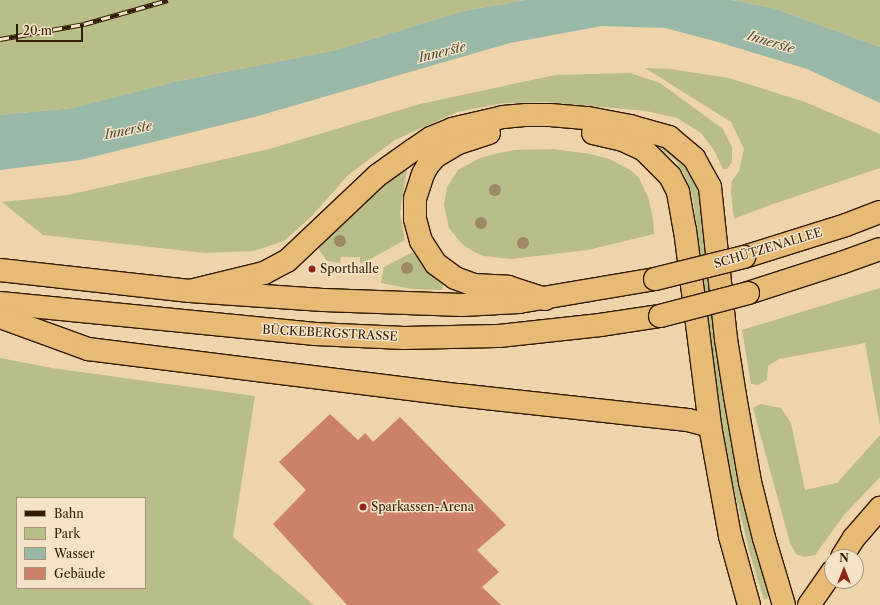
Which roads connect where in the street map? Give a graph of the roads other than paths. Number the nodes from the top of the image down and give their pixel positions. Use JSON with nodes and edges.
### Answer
{"nodes":[{"id":1,"x":880,"y":212,"type":"edge"},
{"id":2,"x":880,"y":249,"type":"edge"},
{"id":3,"x":0,"y":270,"type":"edge"},
{"id":4,"x":190,"y":291,"type":"junction"},
{"id":5,"x":545,"y":298,"type":"junction"},
{"id":6,"x":0,"y":303,"type":"edge"},
{"id":7,"x":0,"y":317,"type":"edge"},
{"id":8,"x":710,"y":426,"type":"junction"},
{"id":9,"x":880,"y":508,"type":"edge"},
{"id":10,"x":847,"y":549,"type":"edge"},
{"id":11,"x":824,"y":583,"type":"edge"},
{"id":12,"x":831,"y":589,"type":"edge"},
{"id":13,"x":749,"y":605,"type":"edge"},
{"id":14,"x":784,"y":605,"type":"edge"},
{"id":15,"x":809,"y":605,"type":"edge"},
{"id":16,"x":830,"y":605,"type":"edge"}],
"edges":[{"from":1,"to":5,"type":"highway","name":"SCHÜTZENALLEE","bridge":true},
{"from":2,"to":6,"type":"highway","name":"BÜCKEBERGSTRASSE","bridge":true},
{"from":3,"to":4,"type":"highway"},
{"from":4,"to":5,"type":"highway"},
{"from":4,"to":14,"type":"highway"},
{"from":5,"to":8,"type":"highway"},
{"from":7,"to":8,"type":"highway"},
{"from":8,"to":13,"type":"highway"},
{"from":9,"to":10,"type":"highway"},
{"from":11,"to":15,"type":"highway"},
{"from":12,"to":16,"type":"highway"}]}
